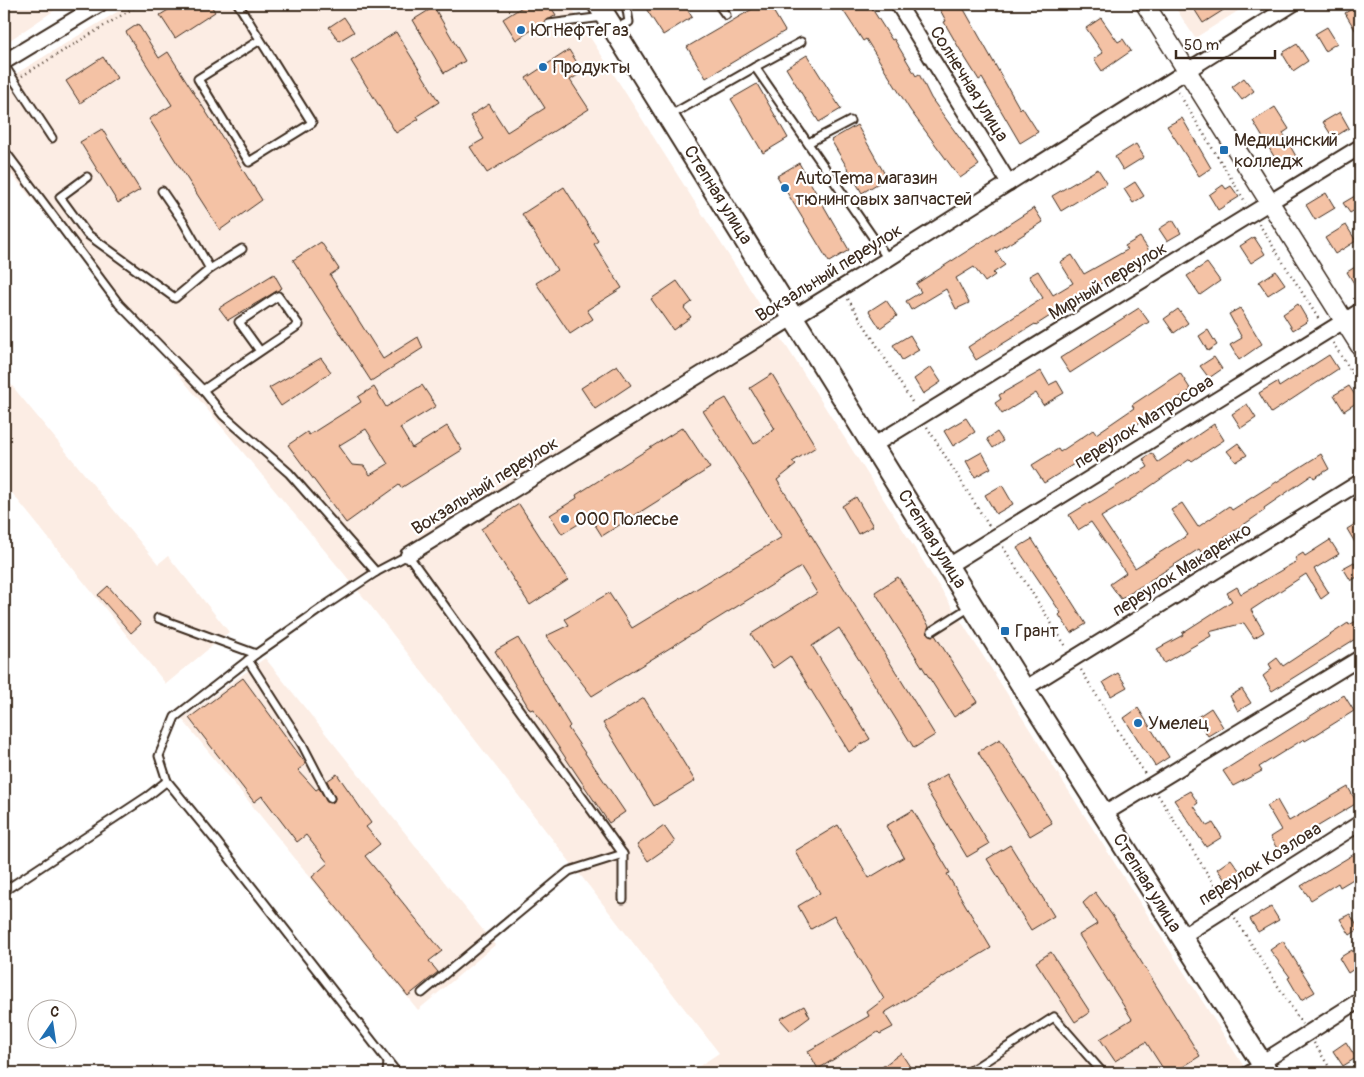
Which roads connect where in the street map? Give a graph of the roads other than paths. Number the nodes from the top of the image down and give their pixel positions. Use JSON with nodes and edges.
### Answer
{"nodes":[{"id":1,"x":100,"y":4,"type":"edge"},
{"id":2,"x":238,"y":4,"type":"edge"},
{"id":3,"x":626,"y":4,"type":"edge"},
{"id":4,"x":718,"y":4,"type":"edge"},
{"id":5,"x":898,"y":4,"type":"edge"},
{"id":6,"x":1145,"y":4,"type":"edge"},
{"id":7,"x":1293,"y":4,"type":"edge"},
{"id":8,"x":726,"y":15,"type":"dead end"},
{"id":9,"x":606,"y":17,"type":"edge"},
{"id":10,"x":549,"y":24,"type":"dead end"},
{"id":11,"x":260,"y":40,"type":"junction"},
{"id":12,"x":801,"y":42,"type":"dead end"},
{"id":13,"x":4,"y":64,"type":"edge"},
{"id":14,"x":755,"y":67,"type":"junction"},
{"id":15,"x":1187,"y":71,"type":"junction"},
{"id":16,"x":669,"y":116,"type":"junction"},
{"id":17,"x":850,"y":121,"type":"dead end"},
{"id":18,"x":52,"y":138,"type":"dead end"},
{"id":19,"x":808,"y":143,"type":"junction"},
{"id":20,"x":1360,"y":147,"type":"edge"},
{"id":21,"x":4,"y":150,"type":"edge"},
{"id":22,"x":87,"y":177,"type":"dead end"},
{"id":23,"x":1009,"y":183,"type":"junction"},
{"id":24,"x":162,"y":190,"type":"dead end"},
{"id":25,"x":1270,"y":204,"type":"junction"},
{"id":26,"x":242,"y":249,"type":"dead end"},
{"id":27,"x":888,"y":259,"type":"junction"},
{"id":28,"x":210,"y":269,"type":"junction"},
{"id":29,"x":1360,"y":311,"type":"edge"},
{"id":30,"x":794,"y":317,"type":"junction"},
{"id":31,"x":1345,"y":320,"type":"junction"},
{"id":32,"x":1360,"y":346,"type":"edge"},
{"id":33,"x":260,"y":351,"type":"junction"},
{"id":34,"x":203,"y":390,"type":"junction"},
{"id":35,"x":874,"y":444,"type":"junction"},
{"id":36,"x":1360,"y":482,"type":"edge"},
{"id":37,"x":408,"y":555,"type":"junction"},
{"id":38,"x":948,"y":566,"type":"junction"},
{"id":39,"x":376,"y":572,"type":"junction"},
{"id":40,"x":972,"y":605,"type":"junction"},
{"id":41,"x":158,"y":618,"type":"dead end"},
{"id":42,"x":932,"y":630,"type":"dead end"},
{"id":43,"x":256,"y":654,"type":"junction"},
{"id":44,"x":1360,"y":658,"type":"edge"},
{"id":45,"x":248,"y":660,"type":"junction"},
{"id":46,"x":1024,"y":689,"type":"junction"},
{"id":47,"x":167,"y":781,"type":"junction"},
{"id":48,"x":330,"y":798,"type":"dead end"},
{"id":49,"x":1104,"y":814,"type":"junction"},
{"id":50,"x":1360,"y":824,"type":"edge"},
{"id":51,"x":623,"y":854,"type":"junction"},
{"id":52,"x":4,"y":891,"type":"edge"},
{"id":53,"x":623,"y":899,"type":"dead end"},
{"id":54,"x":1181,"y":937,"type":"junction"},
{"id":55,"x":422,"y":993,"type":"dead end"},
{"id":56,"x":1360,"y":1000,"type":"edge"},
{"id":57,"x":388,"y":1062,"type":"junction"},
{"id":58,"x":1264,"y":1068,"type":"edge"},
{"id":59,"x":388,"y":1073,"type":"edge"},
{"id":60,"x":397,"y":1073,"type":"edge"},
{"id":61,"x":967,"y":1073,"type":"edge"},
{"id":62,"x":1103,"y":1073,"type":"edge"},
{"id":63,"x":1243,"y":1073,"type":"edge"}],
"edges":[{"from":1,"to":13,"type":"street"},
{"from":2,"to":11,"type":"lane"},
{"from":3,"to":9,"type":"lane"},
{"from":4,"to":8,"type":"lane"},
{"from":5,"to":23,"type":"street","name":"Солнечная улица"},
{"from":6,"to":15,"type":"street"},
{"from":7,"to":15,"type":"street","name":"Вокзальный переулок"},
{"from":9,"to":10,"type":"lane"},
{"from":9,"to":16,"type":"main road","name":"Степная улица"},
{"from":11,"to":11,"type":"lane"},
{"from":12,"to":14,"type":"lane"},
{"from":13,"to":18,"type":"lane"},
{"from":14,"to":16,"type":"lane"},
{"from":14,"to":19,"type":"lane"},
{"from":15,"to":23,"type":"street","name":"Вокзальный переулок"},
{"from":15,"to":25,"type":"street"},
{"from":16,"to":30,"type":"main road","name":"Степная улица"},
{"from":17,"to":19,"type":"lane"},
{"from":19,"to":27,"type":"lane"},
{"from":20,"to":25,"type":"street","name":"Мирный переулок"},
{"from":21,"to":34,"type":"lane"},
{"from":22,"to":28,"type":"lane"},
{"from":23,"to":27,"type":"street","name":"Вокзальный переулок"},
{"from":24,"to":28,"type":"lane"},
{"from":25,"to":31,"type":"street"},
{"from":25,"to":35,"type":"street","name":"Мирный переулок"},
{"from":26,"to":28,"type":"lane"},
{"from":27,"to":30,"type":"street","name":"Вокзальный переулок"},
{"from":29,"to":31,"type":"street","name":"переулок Матросова"},
{"from":30,"to":35,"type":"main road","name":"Степная улица"},
{"from":30,"to":37,"type":"street","name":"Вокзальный переулок"},
{"from":31,"to":32,"type":"street"},
{"from":31,"to":38,"type":"street","name":"переулок Матросова"},
{"from":33,"to":33,"type":"lane"},
{"from":33,"to":34,"type":"lane"},
{"from":34,"to":39,"type":"lane"},
{"from":35,"to":38,"type":"main road","name":"Степная улица"},
{"from":36,"to":46,"type":"street","name":"переулок Макаренко"},
{"from":37,"to":39,"type":"lane"},
{"from":37,"to":51,"type":"lane"},
{"from":38,"to":40,"type":"main road","name":"Степная улица"},
{"from":39,"to":43,"type":"lane"},
{"from":40,"to":42,"type":"lane"},
{"from":40,"to":46,"type":"main road","name":"Степная улица"},
{"from":41,"to":43,"type":"lane"},
{"from":43,"to":45,"type":"lane"},
{"from":44,"to":49,"type":"street"},
{"from":45,"to":47,"type":"lane"},
{"from":45,"to":48,"type":"lane"},
{"from":46,"to":49,"type":"main road","name":"Степная улица"},
{"from":47,"to":52,"type":"lane"},
{"from":47,"to":57,"type":"lane"},
{"from":49,"to":54,"type":"main road","name":"Степная улица"},
{"from":50,"to":54,"type":"street","name":"переулок Козлова"},
{"from":51,"to":53,"type":"lane"},
{"from":51,"to":55,"type":"lane"},
{"from":54,"to":58,"type":"main road","name":"Степная улица"},
{"from":56,"to":58,"type":"street"},
{"from":57,"to":59,"type":"lane"},
{"from":57,"to":60,"type":"lane"},
{"from":58,"to":63,"type":"lane"},
{"from":61,"to":62,"type":"lane"}]}
